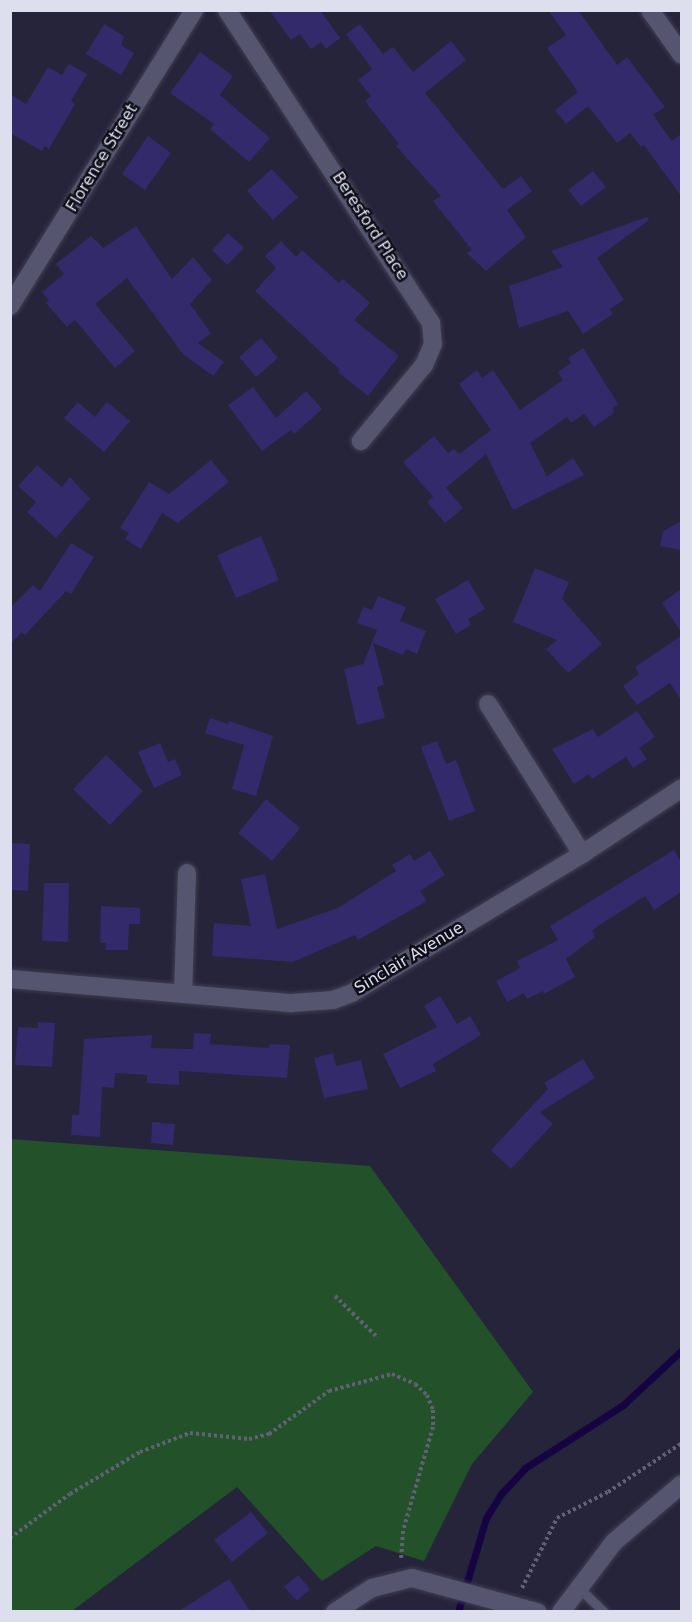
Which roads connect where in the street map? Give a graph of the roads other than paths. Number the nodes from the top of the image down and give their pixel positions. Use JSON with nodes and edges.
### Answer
{"nodes":[{"id":1,"x":194,"y":10,"type":"edge"},
{"id":2,"x":227,"y":10,"type":"edge"},
{"id":3,"x":650,"y":10,"type":"edge"},
{"id":4,"x":681,"y":55,"type":"edge"},
{"id":5,"x":10,"y":306,"type":"edge"},
{"id":6,"x":361,"y":441,"type":"dead end"},
{"id":7,"x":488,"y":705,"type":"dead end"},
{"id":8,"x":681,"y":788,"type":"edge"},
{"id":9,"x":582,"y":854,"type":"junction"},
{"id":10,"x":187,"y":873,"type":"dead end"},
{"id":11,"x":10,"y":979,"type":"edge"},
{"id":12,"x":183,"y":994,"type":"junction"},
{"id":13,"x":681,"y":1484,"type":"edge"},
{"id":14,"x":578,"y":1587,"type":"junction"},
{"id":15,"x":335,"y":1611,"type":"edge"},
{"id":16,"x":537,"y":1611,"type":"edge"},
{"id":17,"x":561,"y":1611,"type":"edge"},
{"id":18,"x":604,"y":1611,"type":"edge"}],
"edges":[{"from":1,"to":5,"type":"street","name":"Florence Street"},
{"from":2,"to":6,"type":"street","name":"Beresford Place"},
{"from":3,"to":4,"type":"street"},
{"from":7,"to":9,"type":"street"},
{"from":8,"to":9,"type":"street","name":"Sinclair Avenue"},
{"from":9,"to":12,"type":"street","name":"Sinclair Avenue"},
{"from":10,"to":12,"type":"street"},
{"from":11,"to":12,"type":"street","name":"Sinclair Avenue"},
{"from":13,"to":14,"type":"street"},
{"from":14,"to":17,"type":"street"},
{"from":14,"to":18,"type":"lane"},
{"from":15,"to":16,"type":"street"}]}
